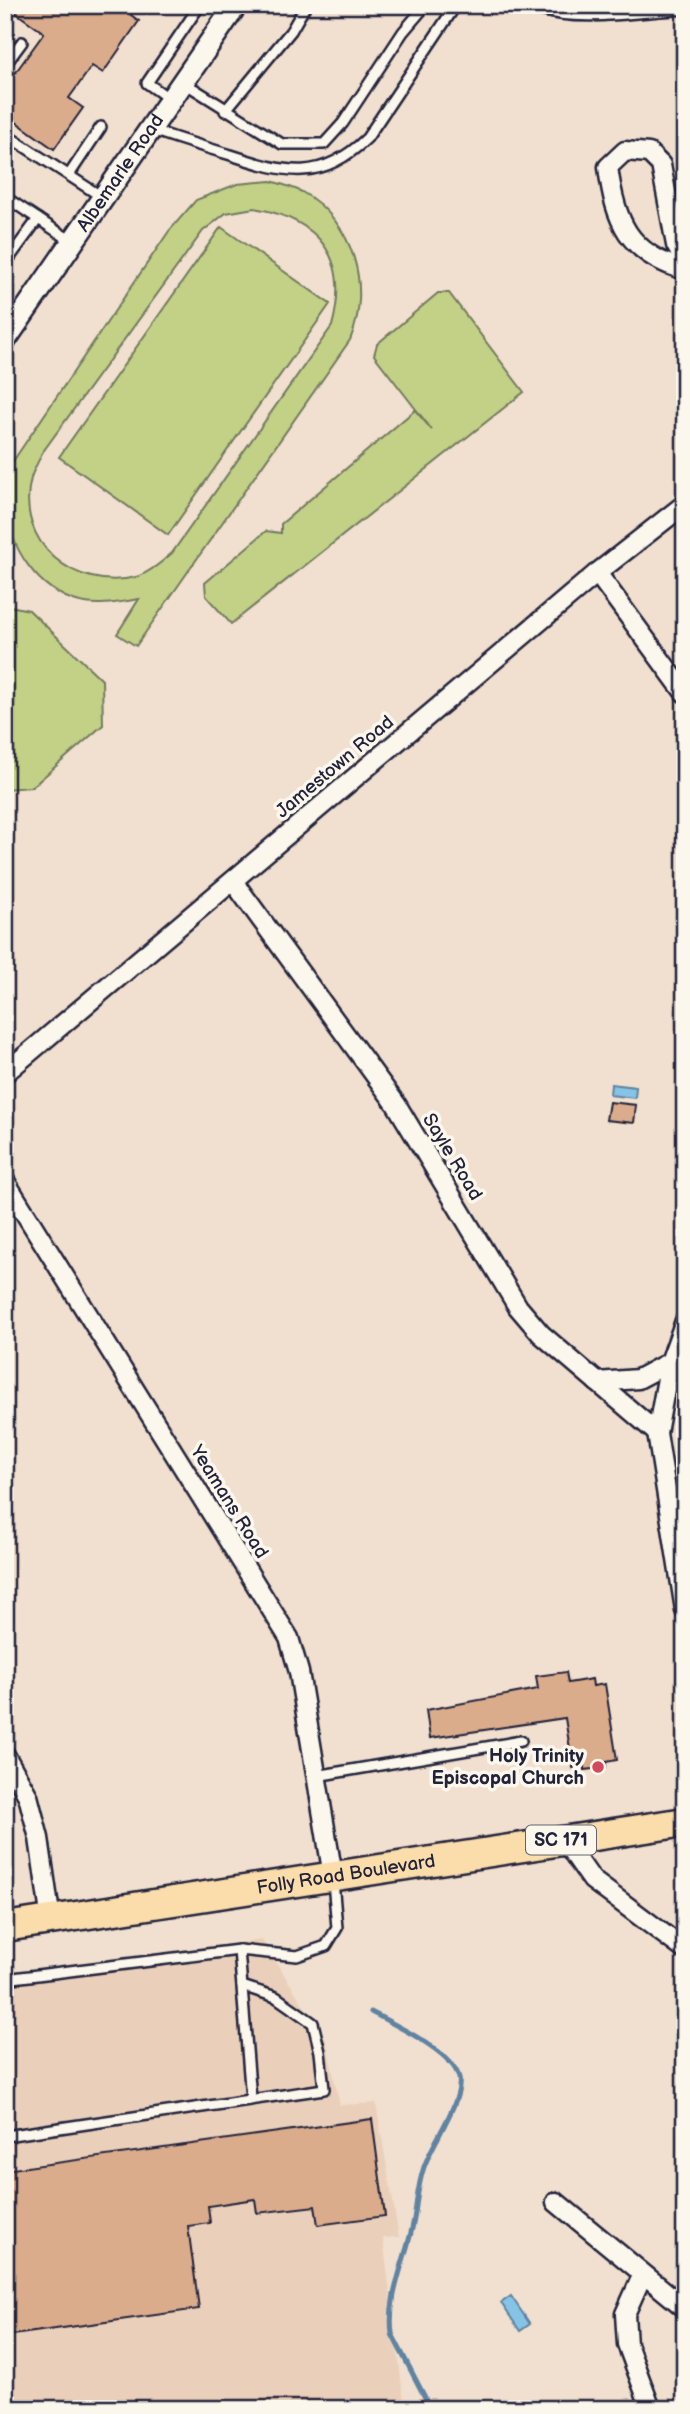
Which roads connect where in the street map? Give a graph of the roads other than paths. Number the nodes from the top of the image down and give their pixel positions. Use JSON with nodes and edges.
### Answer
{"nodes":[{"id":1,"x":200,"y":5,"type":"edge"},
{"id":2,"x":236,"y":5,"type":"edge"},
{"id":3,"x":306,"y":5,"type":"edge"},
{"id":4,"x":426,"y":5,"type":"edge"},
{"id":5,"x":456,"y":5,"type":"edge"},
{"id":6,"x":540,"y":5,"type":"edge"},
{"id":7,"x":682,"y":5,"type":"edge"},
{"id":8,"x":22,"y":42,"type":"dead end"},
{"id":9,"x":5,"y":65,"type":"edge"},
{"id":10,"x":177,"y":91,"type":"junction"},
{"id":11,"x":225,"y":111,"type":"junction"},
{"id":12,"x":101,"y":127,"type":"dead end"},
{"id":13,"x":150,"y":130,"type":"junction"},
{"id":14,"x":5,"y":134,"type":"edge"},
{"id":15,"x":69,"y":175,"type":"junction"},
{"id":16,"x":5,"y":197,"type":"edge"},
{"id":17,"x":104,"y":197,"type":"junction"},
{"id":18,"x":38,"y":219,"type":"junction"},
{"id":19,"x":73,"y":242,"type":"junction"},
{"id":20,"x":685,"y":262,"type":"edge"},
{"id":21,"x":5,"y":264,"type":"edge"},
{"id":22,"x":685,"y":271,"type":"edge"},
{"id":23,"x":5,"y":340,"type":"edge"},
{"id":24,"x":685,"y":504,"type":"edge"},
{"id":25,"x":597,"y":573,"type":"junction"},
{"id":26,"x":685,"y":693,"type":"edge"},
{"id":27,"x":233,"y":881,"type":"junction"},
{"id":28,"x":10,"y":1069,"type":"edge"},
{"id":29,"x":5,"y":1181,"type":"edge"},
{"id":30,"x":685,"y":1321,"type":"edge"},
{"id":31,"x":670,"y":1362,"type":"junction"},
{"id":32,"x":597,"y":1382,"type":"junction"},
{"id":33,"x":657,"y":1433,"type":"junction"},
{"id":34,"x":685,"y":1611,"type":"edge"},
{"id":35,"x":522,"y":1741,"type":"dead end"},
{"id":36,"x":5,"y":1755,"type":"edge"},
{"id":37,"x":316,"y":1776,"type":"junction"},
{"id":38,"x":685,"y":1822,"type":"edge"},
{"id":39,"x":564,"y":1840,"type":"junction"},
{"id":40,"x":333,"y":1877,"type":"junction"},
{"id":41,"x":51,"y":1922,"type":"junction"},
{"id":42,"x":5,"y":1927,"type":"edge"},
{"id":43,"x":239,"y":1950,"type":"junction"},
{"id":44,"x":685,"y":1950,"type":"edge"},
{"id":45,"x":5,"y":1979,"type":"edge"},
{"id":46,"x":242,"y":1986,"type":"junction"},
{"id":47,"x":251,"y":2099,"type":"junction"},
{"id":48,"x":5,"y":2136,"type":"edge"},
{"id":49,"x":556,"y":2202,"type":"dead end"},
{"id":50,"x":642,"y":2276,"type":"junction"},
{"id":51,"x":685,"y":2308,"type":"edge"},
{"id":52,"x":651,"y":2409,"type":"edge"}],
"edges":[{"from":1,"to":10,"type":"lane"},
{"from":2,"to":10,"type":"street","name":"Albemarle Road"},
{"from":3,"to":11,"type":"lane"},
{"from":4,"to":11,"type":"lane"},
{"from":5,"to":13,"type":"lane"},
{"from":6,"to":7,"type":"street"},
{"from":8,"to":9,"type":"lane"},
{"from":10,"to":11,"type":"lane"},
{"from":10,"to":13,"type":"street","name":"Albemarle Road"},
{"from":12,"to":15,"type":"lane"},
{"from":13,"to":17,"type":"street","name":"Albemarle Road"},
{"from":14,"to":15,"type":"lane"},
{"from":15,"to":17,"type":"lane"},
{"from":16,"to":18,"type":"lane"},
{"from":17,"to":19,"type":"street","name":"Albemarle Road"},
{"from":18,"to":19,"type":"lane"},
{"from":18,"to":21,"type":"lane"},
{"from":19,"to":23,"type":"street","name":"Albemarle Road"},
{"from":20,"to":22,"type":"street"},
{"from":24,"to":25,"type":"street","name":"Jamestown Road"},
{"from":25,"to":26,"type":"street"},
{"from":25,"to":27,"type":"street","name":"Jamestown Road"},
{"from":27,"to":28,"type":"street","name":"Jamestown Road"},
{"from":27,"to":32,"type":"street","name":"Sayle Road"},
{"from":29,"to":37,"type":"street","name":"Yeamans Road"},
{"from":30,"to":31,"type":"street"},
{"from":31,"to":32,"type":"street"},
{"from":31,"to":33,"type":"street"},
{"from":32,"to":33,"type":"street","name":"Sayle Road"},
{"from":33,"to":34,"type":"street"},
{"from":35,"to":37,"type":"lane"},
{"from":36,"to":41,"type":"street"},
{"from":37,"to":40,"type":"street","name":"Yeamans Road"},
{"from":38,"to":39,"type":"main road","name":"Folly Road Boulevard","number":"SC 171"},
{"from":39,"to":40,"type":"main road","name":"Folly Road Boulevard","number":"SC 171"},
{"from":39,"to":44,"type":"street"},
{"from":40,"to":41,"type":"main road","name":"Folly Road Boulevard","number":"SC 171"},
{"from":40,"to":43,"type":"lane"},
{"from":41,"to":42,"type":"main road","name":"Folly Road Boulevard","number":"SC 171"},
{"from":43,"to":45,"type":"lane"},
{"from":43,"to":46,"type":"lane"},
{"from":46,"to":47,"type":"lane"},
{"from":46,"to":47,"type":"lane"},
{"from":47,"to":48,"type":"lane"},
{"from":49,"to":50,"type":"street"},
{"from":50,"to":51,"type":"street"},
{"from":50,"to":52,"type":"street"}]}
